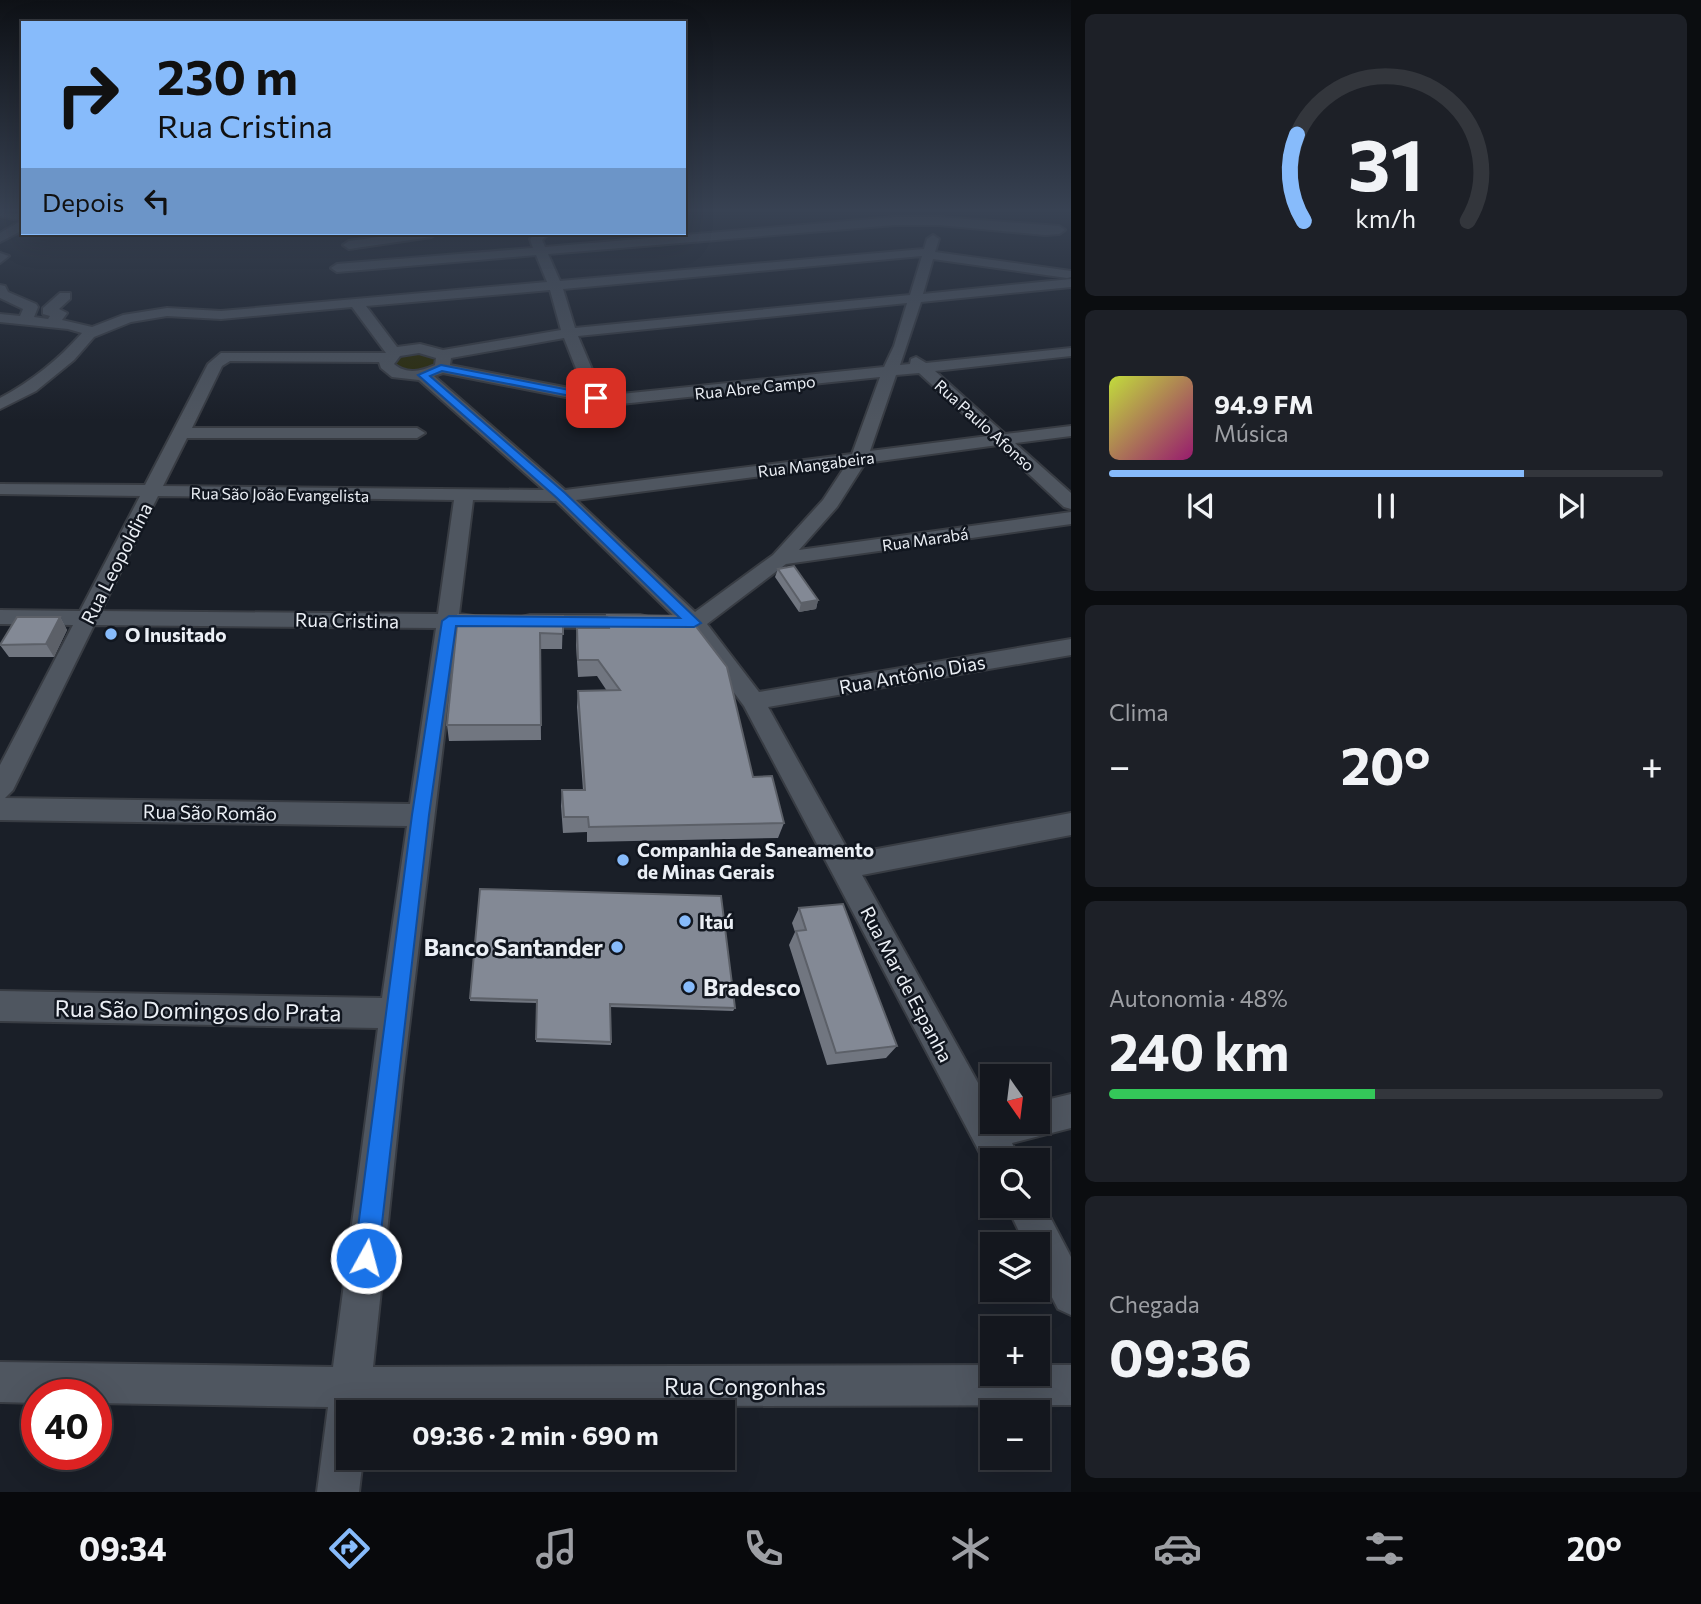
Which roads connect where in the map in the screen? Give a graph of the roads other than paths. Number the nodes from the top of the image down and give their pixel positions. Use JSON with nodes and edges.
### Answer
{"nodes":[{"id":1,"x":554,"y":282,"type":"edge"},
{"id":2,"x":596,"y":282,"type":"edge"},
{"id":3,"x":921,"y":282,"type":"edge"},
{"id":4,"x":1071,"y":283,"type":"edge"},
{"id":5,"x":555,"y":285,"type":"junction"},
{"id":6,"x":2,"y":286,"type":"edge"},
{"id":7,"x":65,"y":296,"type":"dead end"},
{"id":8,"x":917,"y":297,"type":"junction"},
{"id":9,"x":356,"y":303,"type":"junction"},
{"id":10,"x":0,"y":318,"type":"edge"},
{"id":11,"x":52,"y":323,"type":"junction"},
{"id":12,"x":21,"y":327,"type":"junction"},
{"id":13,"x":93,"y":332,"type":"junction"},
{"id":14,"x":569,"y":333,"type":"junction"},
{"id":15,"x":901,"y":346,"type":"junction"},
{"id":16,"x":1071,"y":352,"type":"edge"},
{"id":17,"x":392,"y":356,"type":"junction"},
{"id":18,"x":442,"y":362,"type":"junction"},
{"id":19,"x":923,"y":369,"type":"junction"},
{"id":20,"x":889,"y":372,"type":"junction"},
{"id":21,"x":424,"y":375,"type":"junction"},
{"id":22,"x":596,"y":398,"type":"junction"},
{"id":23,"x":0,"y":404,"type":"edge"},
{"id":24,"x":1071,"y":431,"type":"edge"},
{"id":25,"x":182,"y":433,"type":"junction"},
{"id":26,"x":417,"y":433,"type":"dead end"},
{"id":27,"x":1000,"y":440,"type":"junction"},
{"id":28,"x":859,"y":458,"type":"junction"},
{"id":29,"x":0,"y":489,"type":"edge"},
{"id":30,"x":153,"y":492,"type":"junction"},
{"id":31,"x":464,"y":496,"type":"junction"},
{"id":32,"x":561,"y":496,"type":"junction"},
{"id":33,"x":1071,"y":503,"type":"edge"},
{"id":34,"x":1071,"y":518,"type":"edge"},
{"id":35,"x":780,"y":559,"type":"junction"},
{"id":36,"x":0,"y":617,"type":"edge"},
{"id":37,"x":88,"y":618,"type":"junction"},
{"id":38,"x":449,"y":621,"type":"junction"},
{"id":39,"x":694,"y":623,"type":"junction"},
{"id":40,"x":1071,"y":647,"type":"edge"},
{"id":41,"x":753,"y":701,"type":"junction"},
{"id":42,"x":0,"y":790,"type":"edge"},
{"id":43,"x":0,"y":809,"type":"edge"},
{"id":44,"x":421,"y":815,"type":"junction"},
{"id":45,"x":1071,"y":824,"type":"edge"},
{"id":46,"x":842,"y":867,"type":"junction"},
{"id":47,"x":0,"y":1006,"type":"edge"},
{"id":48,"x":396,"y":1013,"type":"junction"},
{"id":49,"x":1071,"y":1111,"type":"edge"},
{"id":50,"x":1050,"y":1116,"type":"edge"},
{"id":51,"x":1012,"y":1134,"type":"edge"},
{"id":52,"x":994,"y":1146,"type":"edge"},
{"id":53,"x":1031,"y":1218,"type":"edge"},
{"id":54,"x":1071,"y":1296,"type":"edge"},
{"id":55,"x":0,"y":1382,"type":"edge"},
{"id":56,"x":1071,"y":1385,"type":"edge"},
{"id":57,"x":351,"y":1387,"type":"junction"},
{"id":58,"x":338,"y":1492,"type":"edge"}],
"edges":[{"from":1,"to":5,"type":"street"},
{"from":2,"to":5,"type":"street"},
{"from":3,"to":8,"type":"street"},
{"from":4,"to":8,"type":"street"},
{"from":5,"to":9,"type":"street"},
{"from":5,"to":14,"type":"street"},
{"from":6,"to":12,"type":"street"},
{"from":7,"to":11,"type":"street"},
{"from":8,"to":14,"type":"street"},
{"from":8,"to":15,"type":"street"},
{"from":9,"to":13,"type":"street"},
{"from":9,"to":17,"type":"street"},
{"from":10,"to":12,"type":"street"},
{"from":11,"to":12,"type":"street"},
{"from":11,"to":13,"type":"street"},
{"from":13,"to":23,"type":"street"},
{"from":14,"to":18,"type":"street"},
{"from":14,"to":22,"type":"street"},
{"from":15,"to":19,"type":"street","name":"Rua Paulo Afonso"},
{"from":15,"to":20,"type":"street"},
{"from":16,"to":19,"type":"street","name":"Rua Abre Campo"},
{"from":17,"to":18,"type":"street"},
{"from":17,"to":21,"type":"street"},
{"from":17,"to":25,"type":"street","name":"Rua Leopoldina"},
{"from":18,"to":21,"type":"street"},
{"from":18,"to":22,"type":"street","name":"Rua Abre Campo"},
{"from":19,"to":20,"type":"street","name":"Rua Abre Campo"},
{"from":19,"to":27,"type":"street","name":"Rua Paulo Afonso"},
{"from":20,"to":22,"type":"street","name":"Rua Abre Campo"},
{"from":20,"to":28,"type":"street"},
{"from":21,"to":32,"type":"street","name":"Rua Mar de Espanha"},
{"from":24,"to":27,"type":"street","name":"Rua Mangabeira"},
{"from":25,"to":26,"type":"street"},
{"from":25,"to":30,"type":"street","name":"Rua Leopoldina"},
{"from":27,"to":28,"type":"street","name":"Rua Mangabeira"},
{"from":27,"to":33,"type":"street","name":"Rua Paulo Afonso"},
{"from":28,"to":32,"type":"street","name":"Rua Mangabeira"},
{"from":28,"to":35,"type":"street"},
{"from":29,"to":30,"type":"street","name":"Rua São João Evangelista"},
{"from":30,"to":31,"type":"street","name":"Rua São João Evangelista"},
{"from":30,"to":37,"type":"street","name":"Rua Leopoldina"},
{"from":31,"to":32,"type":"street","name":"Rua São João Evangelista"},
{"from":31,"to":38,"type":"street"},
{"from":32,"to":39,"type":"street","name":"Rua Mar de Espanha"},
{"from":34,"to":35,"type":"street","name":"Rua Marabá"},
{"from":35,"to":39,"type":"street"},
{"from":36,"to":37,"type":"street","name":"Rua Cristina"},
{"from":37,"to":38,"type":"street","name":"Rua Cristina"},
{"from":37,"to":42,"type":"street","name":"Rua Leopoldina"},
{"from":38,"to":39,"type":"street","name":"Rua Cristina"},
{"from":38,"to":44,"type":"street"},
{"from":39,"to":41,"type":"street","name":"Rua Mar de Espanha"},
{"from":40,"to":41,"type":"street","name":"Rua Antônio Dias"},
{"from":41,"to":46,"type":"street","name":"Rua Mar de Espanha"},
{"from":43,"to":44,"type":"street","name":"Rua São Romão"},
{"from":44,"to":48,"type":"street"},
{"from":45,"to":46,"type":"street"},
{"from":46,"to":52,"type":"street","name":"Rua Mar de Espanha"},
{"from":47,"to":48,"type":"street","name":"Rua São Domingos do Prata"},
{"from":48,"to":57,"type":"street"},
{"from":49,"to":50,"type":"street"},
{"from":51,"to":52,"type":"street"},
{"from":53,"to":54,"type":"street"},
{"from":55,"to":57,"type":"street","name":"Rua Congonhas"},
{"from":56,"to":57,"type":"street","name":"Rua Congonhas"},
{"from":57,"to":58,"type":"street"}]}
